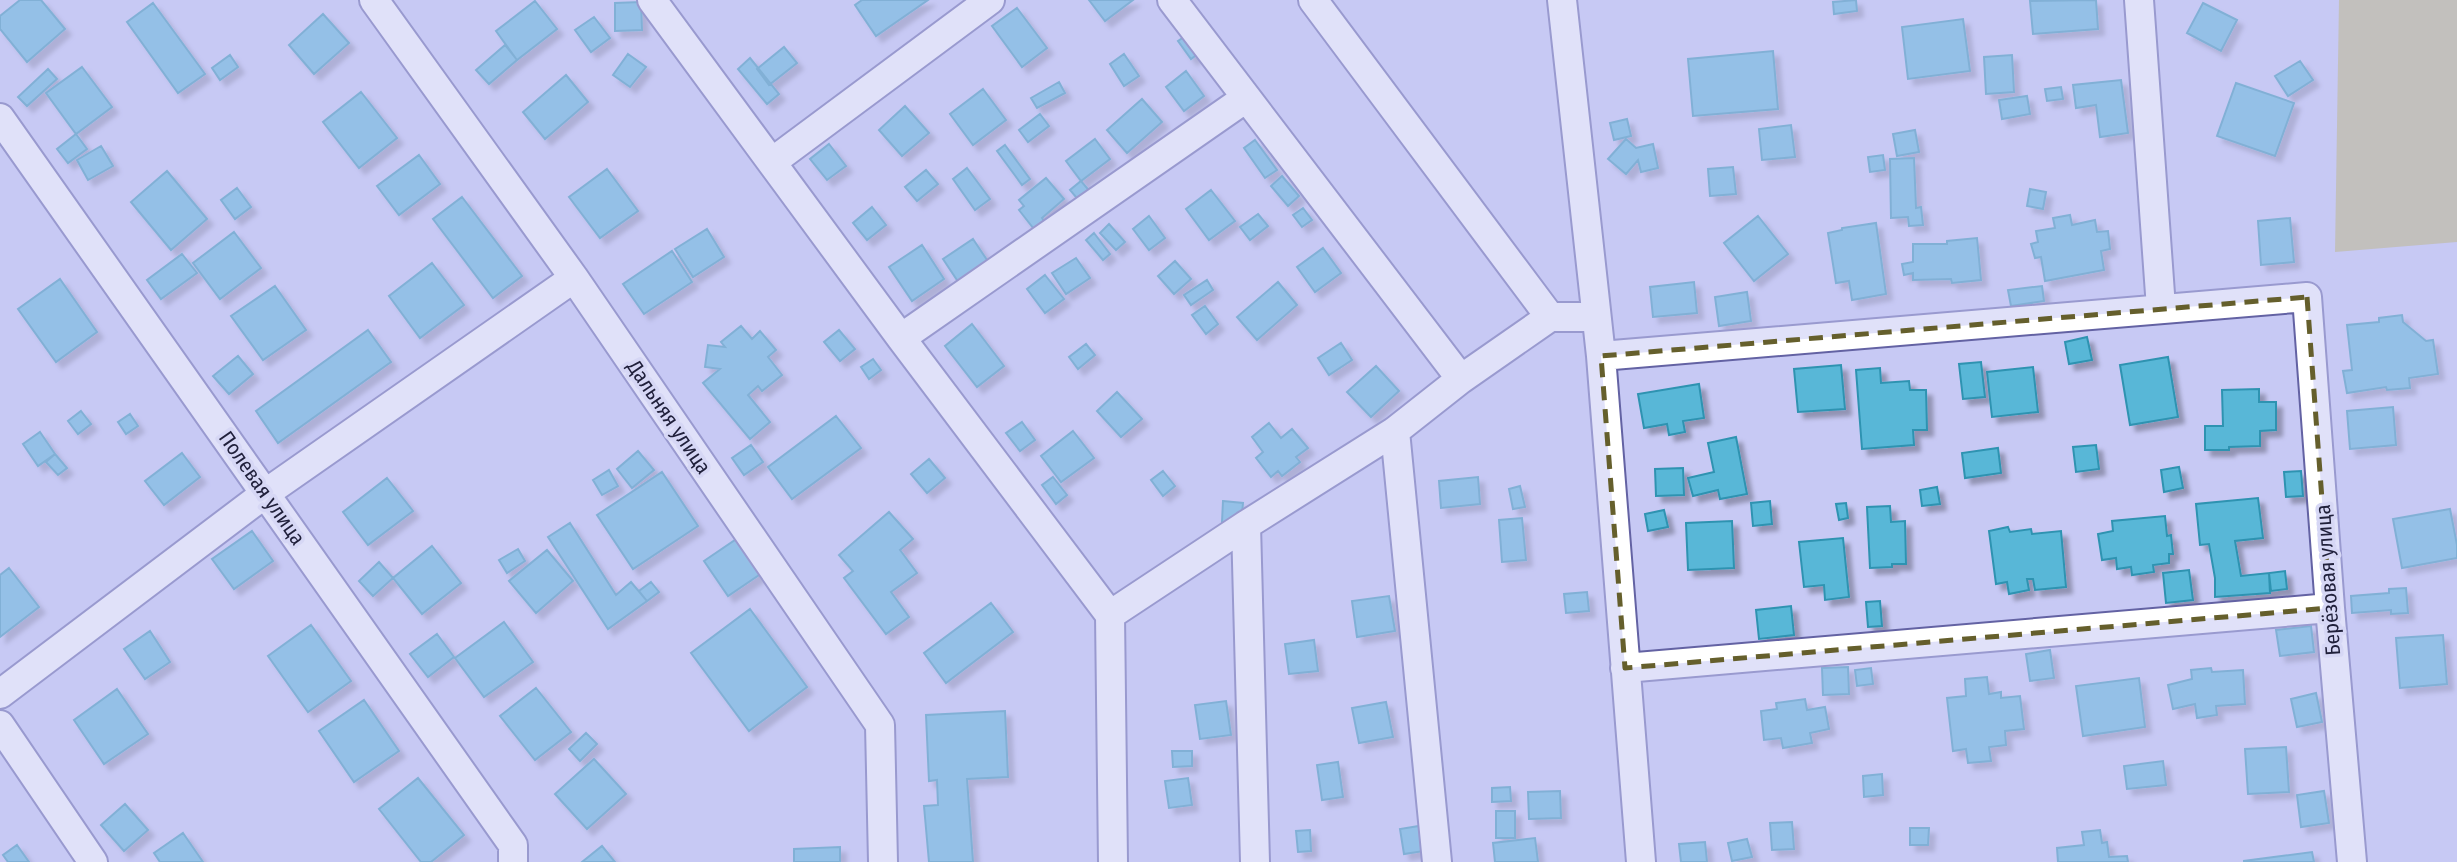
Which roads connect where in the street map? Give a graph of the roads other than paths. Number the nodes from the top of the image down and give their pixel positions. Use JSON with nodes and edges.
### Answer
{"nodes":[{"id":1,"x":374,"y":0,"type":"edge"},
{"id":2,"x":652,"y":0,"type":"edge"},
{"id":3,"x":990,"y":0,"type":"edge"},
{"id":4,"x":1172,"y":0,"type":"edge"},
{"id":5,"x":1313,"y":0,"type":"edge"},
{"id":6,"x":1567,"y":0,"type":"edge"},
{"id":7,"x":2139,"y":0,"type":"edge"},
{"id":8,"x":1246,"y":98,"type":"junction"},
{"id":9,"x":0,"y":118,"type":"edge"},
{"id":10,"x":772,"y":162,"type":"junction"},
{"id":11,"x":574,"y":278,"type":"junction"},
{"id":12,"x":2161,"y":308,"type":"junction"},
{"id":13,"x":1550,"y":317,"type":"junction"},
{"id":14,"x":1596,"y":317,"type":"junction"},
{"id":15,"x":901,"y":338,"type":"junction"},
{"id":16,"x":1601,"y":356,"type":"junction"},
{"id":17,"x":1461,"y":379,"type":"junction"},
{"id":18,"x":1395,"y":432,"type":"junction"},
{"id":19,"x":266,"y":493,"type":"junction"},
{"id":20,"x":1246,"y":524,"type":"junction"},
{"id":21,"x":2330,"y":608,"type":"junction"},
{"id":22,"x":1110,"y":615,"type":"junction"},
{"id":23,"x":1625,"y":668,"type":"junction"},
{"id":24,"x":0,"y":694,"type":"edge"},
{"id":25,"x":0,"y":725,"type":"edge"},
{"id":26,"x":93,"y":862,"type":"edge"},
{"id":27,"x":513,"y":862,"type":"edge"},
{"id":28,"x":883,"y":862,"type":"edge"},
{"id":29,"x":1113,"y":862,"type":"edge"},
{"id":30,"x":1255,"y":862,"type":"edge"},
{"id":31,"x":1437,"y":862,"type":"edge"},
{"id":32,"x":1641,"y":862,"type":"edge"},
{"id":33,"x":2352,"y":862,"type":"edge"}],
"edges":[{"from":1,"to":11,"type":"street","name":"Дальняя улица"},
{"from":2,"to":10,"type":"street"},
{"from":3,"to":10,"type":"street"},
{"from":4,"to":8,"type":"street"},
{"from":5,"to":13,"type":"street"},
{"from":6,"to":14,"type":"street"},
{"from":7,"to":12,"type":"street"},
{"from":8,"to":15,"type":"street"},
{"from":8,"to":17,"type":"street"},
{"from":9,"to":19,"type":"street","name":"Полевая улица"},
{"from":10,"to":15,"type":"street"},
{"from":11,"to":19,"type":"street"},
{"from":11,"to":28,"type":"street","name":"Дальняя улица"},
{"from":12,"to":16,"type":"street"},
{"from":12,"to":21,"type":"street","name":"Берёзовая улица"},
{"from":13,"to":14,"type":"street"},
{"from":13,"to":17,"type":"street"},
{"from":14,"to":16,"type":"street"},
{"from":15,"to":22,"type":"street"},
{"from":16,"to":23,"type":"street"},
{"from":17,"to":18,"type":"street"},
{"from":18,"to":20,"type":"street"},
{"from":18,"to":31,"type":"street"},
{"from":19,"to":24,"type":"street"},
{"from":19,"to":27,"type":"street","name":"Полевая улица"},
{"from":20,"to":22,"type":"street"},
{"from":20,"to":30,"type":"street"},
{"from":21,"to":23,"type":"street"},
{"from":21,"to":33,"type":"street","name":"Берёзовая улица"},
{"from":22,"to":29,"type":"street"},
{"from":23,"to":32,"type":"street"},
{"from":25,"to":26,"type":"street"}]}
